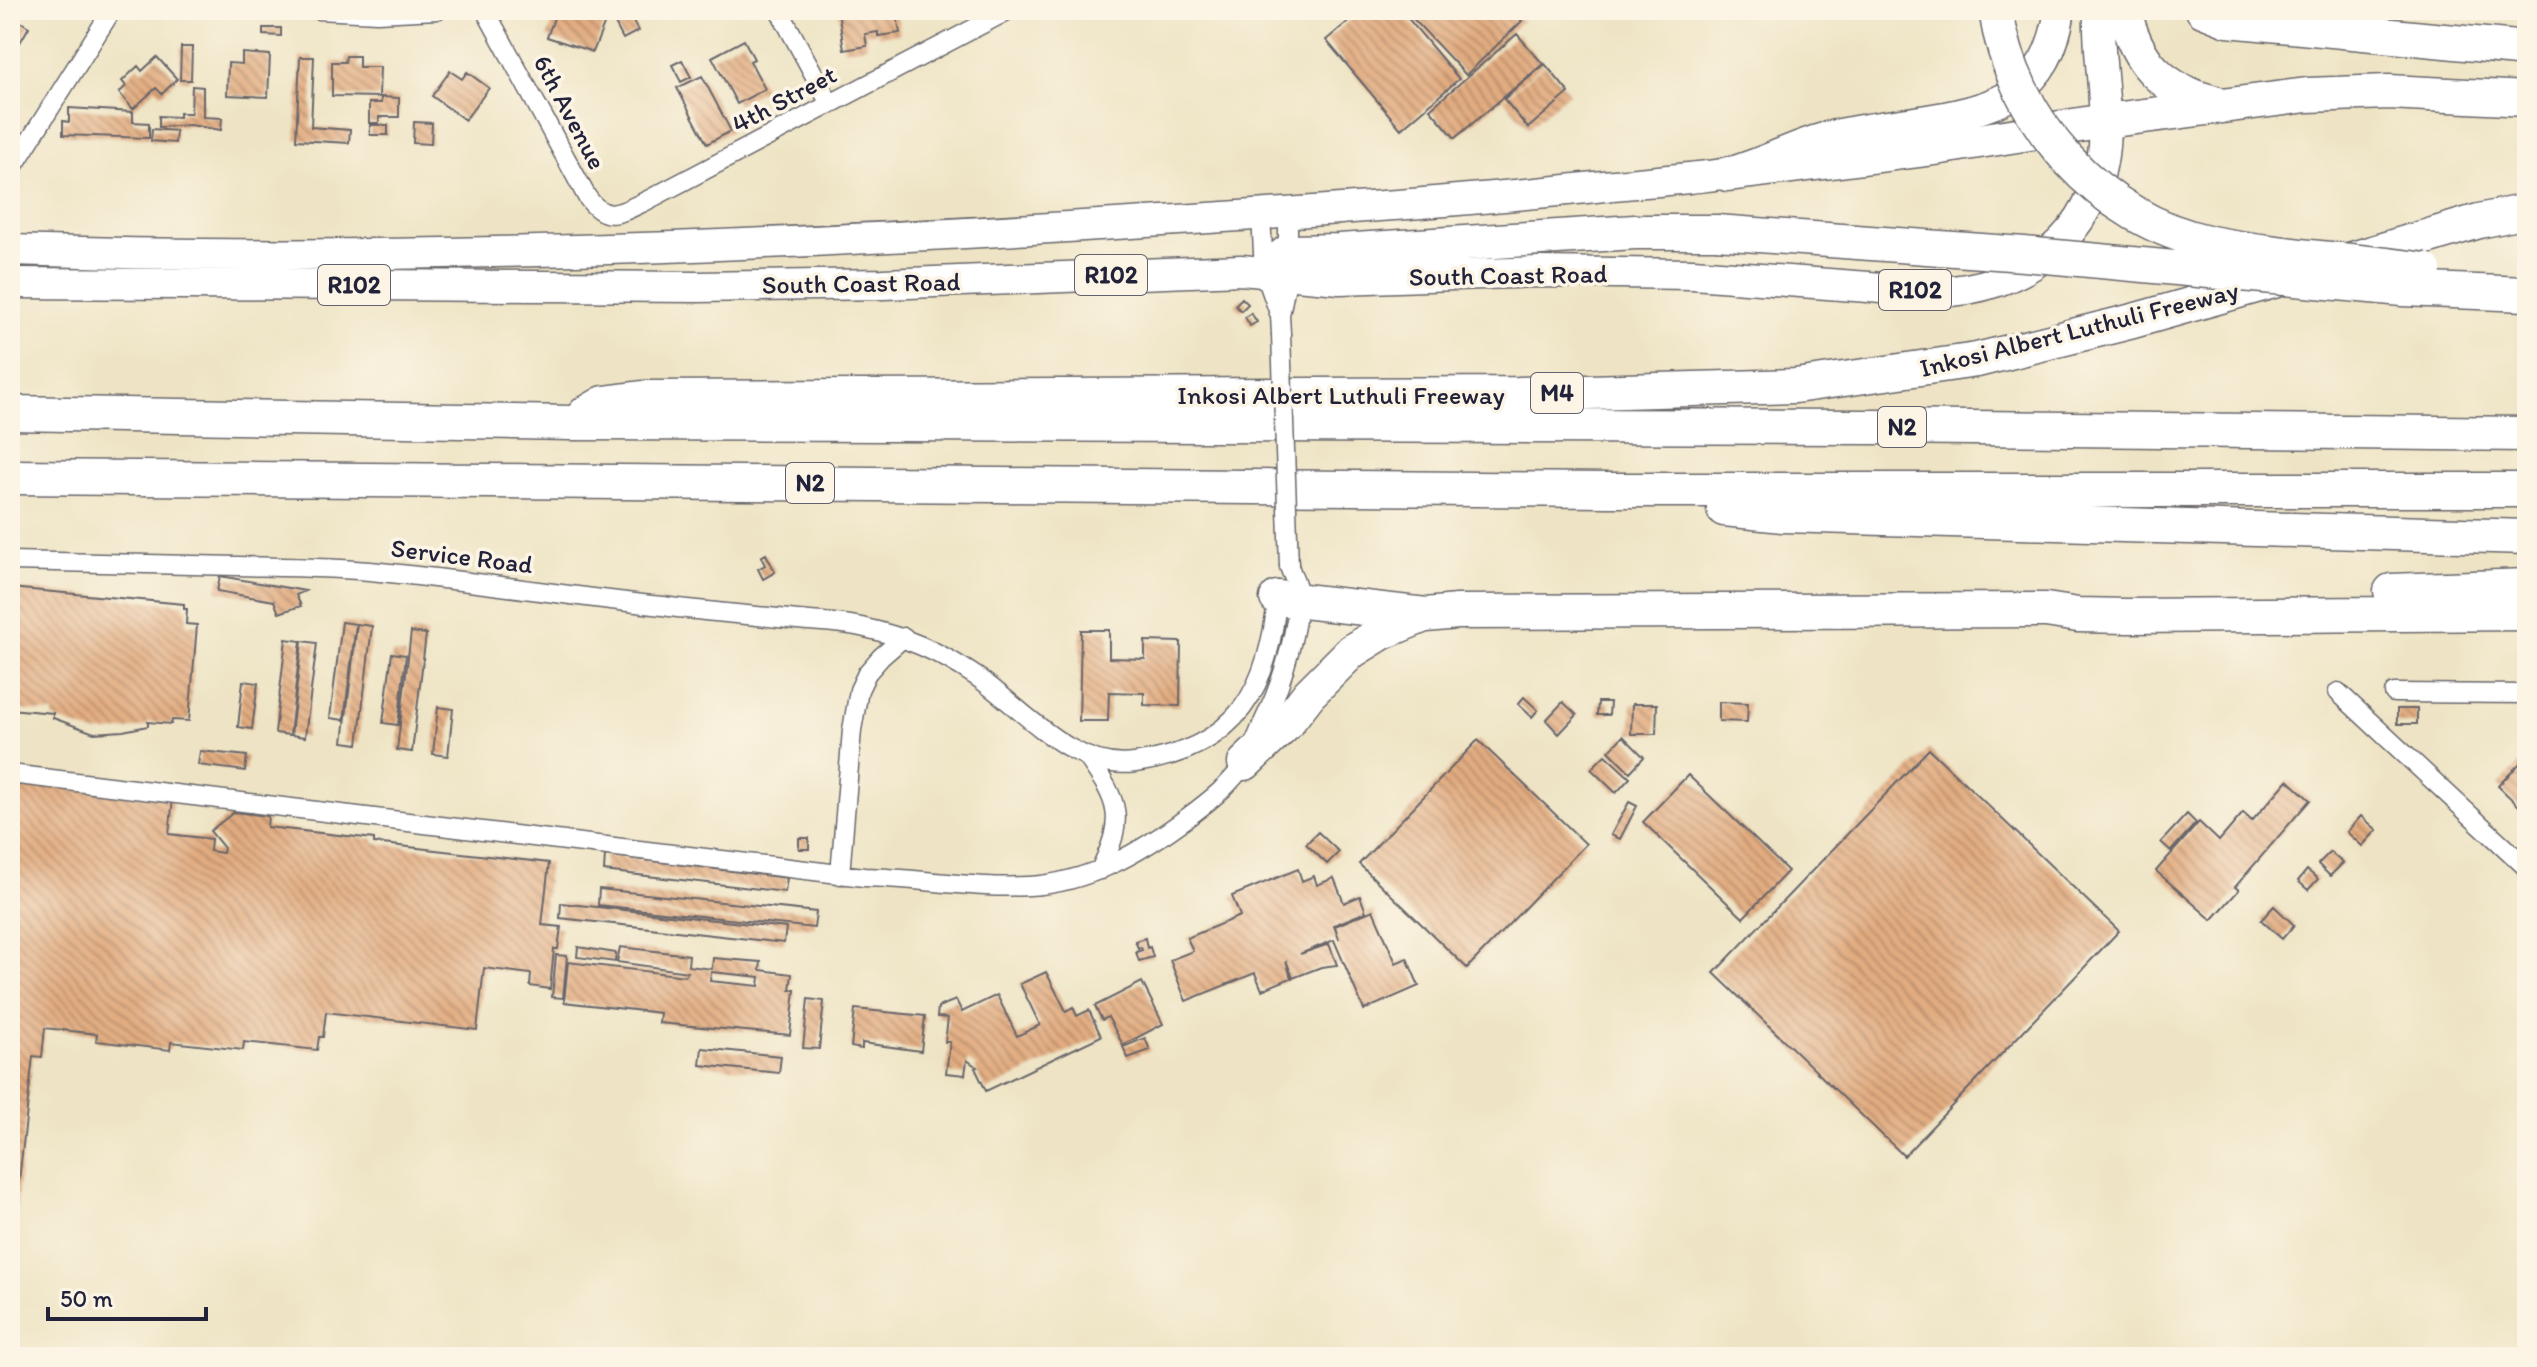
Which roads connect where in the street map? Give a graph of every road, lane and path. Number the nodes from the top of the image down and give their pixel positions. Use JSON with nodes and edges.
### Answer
{"nodes":[{"id":1,"x":112,"y":10,"type":"edge"},
{"id":2,"x":318,"y":10,"type":"edge"},
{"id":3,"x":437,"y":10,"type":"edge"},
{"id":4,"x":485,"y":10,"type":"edge"},
{"id":5,"x":779,"y":10,"type":"edge"},
{"id":6,"x":1009,"y":10,"type":"edge"},
{"id":7,"x":1996,"y":10,"type":"edge"},
{"id":8,"x":2060,"y":10,"type":"edge"},
{"id":9,"x":2099,"y":10,"type":"edge"},
{"id":10,"x":2124,"y":10,"type":"edge"},
{"id":11,"x":2203,"y":10,"type":"edge"},
{"id":12,"x":2527,"y":49,"type":"edge"},
{"id":13,"x":2527,"y":79,"type":"edge"},
{"id":14,"x":2389,"y":92,"type":"junction"},
{"id":15,"x":2527,"y":99,"type":"edge"},
{"id":16,"x":830,"y":104,"type":"junction"},
{"id":17,"x":2222,"y":104,"type":"junction"},
{"id":18,"x":2105,"y":121,"type":"junction"},
{"id":19,"x":10,"y":172,"type":"edge"},
{"id":20,"x":1728,"y":174,"type":"junction"},
{"id":21,"x":587,"y":197,"type":"joint"},
{"id":22,"x":2527,"y":211,"type":"edge"},
{"id":23,"x":1275,"y":214,"type":"junction"},
{"id":24,"x":10,"y":250,"type":"edge"},
{"id":25,"x":1280,"y":266,"type":"junction"},
{"id":26,"x":10,"y":283,"type":"edge"},
{"id":27,"x":2527,"y":287,"type":"edge"},
{"id":28,"x":2527,"y":294,"type":"edge"},
{"id":29,"x":10,"y":413,"type":"edge"},
{"id":30,"x":571,"y":423,"type":"junction"},
{"id":31,"x":2527,"y":434,"type":"edge"},
{"id":32,"x":10,"y":477,"type":"edge"},
{"id":33,"x":1609,"y":490,"type":"junction"},
{"id":34,"x":2527,"y":490,"type":"edge"},
{"id":35,"x":2527,"y":537,"type":"edge"},
{"id":36,"x":10,"y":561,"type":"edge"},
{"id":37,"x":2527,"y":586,"type":"edge"},
{"id":38,"x":1287,"y":599,"type":"junction"},
{"id":39,"x":2046,"y":610,"type":"junction"},
{"id":40,"x":2527,"y":613,"type":"edge"},
{"id":41,"x":1426,"y":615,"type":"junction"},
{"id":42,"x":904,"y":637,"type":"junction"},
{"id":43,"x":2338,"y":692,"type":"dead end"},
{"id":44,"x":2394,"y":693,"type":"dead end"},
{"id":45,"x":2527,"y":694,"type":"edge"},
{"id":46,"x":1088,"y":758,"type":"junction"},
{"id":47,"x":1245,"y":763,"type":"junction"},
{"id":48,"x":10,"y":774,"type":"edge"},
{"id":49,"x":2527,"y":868,"type":"edge"},
{"id":50,"x":1100,"y":870,"type":"junction"},
{"id":51,"x":840,"y":875,"type":"junction"}],
"edges":[{"from":1,"to":19,"type":"street"},
{"from":2,"to":3,"type":"street"},
{"from":4,"to":21,"type":"street","name":"6th Avenue"},
{"from":5,"to":16,"type":"street"},
{"from":6,"to":16,"type":"street","name":"4th Street"},
{"from":7,"to":27,"type":"highway","bridge":true},
{"from":8,"to":20,"type":"main road","name":"South Coast Road","number":"R102"},
{"from":9,"to":18,"type":"main road","name":"South Coast Road","number":"R102"},
{"from":10,"to":17,"type":"highway"},
{"from":11,"to":12,"type":"highway"},
{"from":13,"to":14,"type":"highway"},
{"from":14,"to":15,"type":"highway"},
{"from":14,"to":17,"type":"highway"},
{"from":16,"to":21,"type":"street","name":"4th Street"},
{"from":17,"to":18,"type":"highway"},
{"from":18,"to":20,"type":"highway"},
{"from":18,"to":25,"type":"main road","name":"South Coast Road","number":"R102"},
{"from":20,"to":23,"type":"main road","name":"South Coast Road","number":"R102"},
{"from":22,"to":30,"type":"highway","name":"Inkosi Albert Luthuli Freeway","number":"M4"},
{"from":23,"to":24,"type":"main road","name":"South Coast Road","number":"R102"},
{"from":23,"to":25,"type":"street","name":"Service Road"},
{"from":23,"to":25,"type":"street","name":"Service Road"},
{"from":25,"to":26,"type":"main road","name":"South Coast Road","number":"R102"},
{"from":25,"to":28,"type":"highway","bridge":true},
{"from":25,"to":38,"type":"street","name":"Service Road","bridge":true},
{"from":29,"to":30,"type":"highway","number":"N2"},
{"from":30,"to":31,"type":"highway","number":"N2"},
{"from":32,"to":33,"type":"highway","number":"N2"},
{"from":33,"to":34,"type":"highway","number":"N2"},
{"from":33,"to":35,"type":"highway"},
{"from":36,"to":42,"type":"street","name":"Service Road"},
{"from":37,"to":39,"type":"highway"},
{"from":38,"to":41,"type":"highway"},
{"from":38,"to":46,"type":"street","name":"Service Road"},
{"from":38,"to":47,"type":"street","name":"Service Road"},
{"from":39,"to":40,"type":"highway"},
{"from":39,"to":41,"type":"highway"},
{"from":41,"to":47,"type":"highway"},
{"from":42,"to":46,"type":"street","name":"Service Road"},
{"from":42,"to":51,"type":"street"},
{"from":43,"to":49,"type":"street"},
{"from":44,"to":45,"type":"street"},
{"from":46,"to":50,"type":"street","name":"Service Road"},
{"from":47,"to":50,"type":"street","name":"Service Road"},
{"from":48,"to":51,"type":"street","name":"Service Road"},
{"from":50,"to":51,"type":"street","name":"Service Road"}]}
